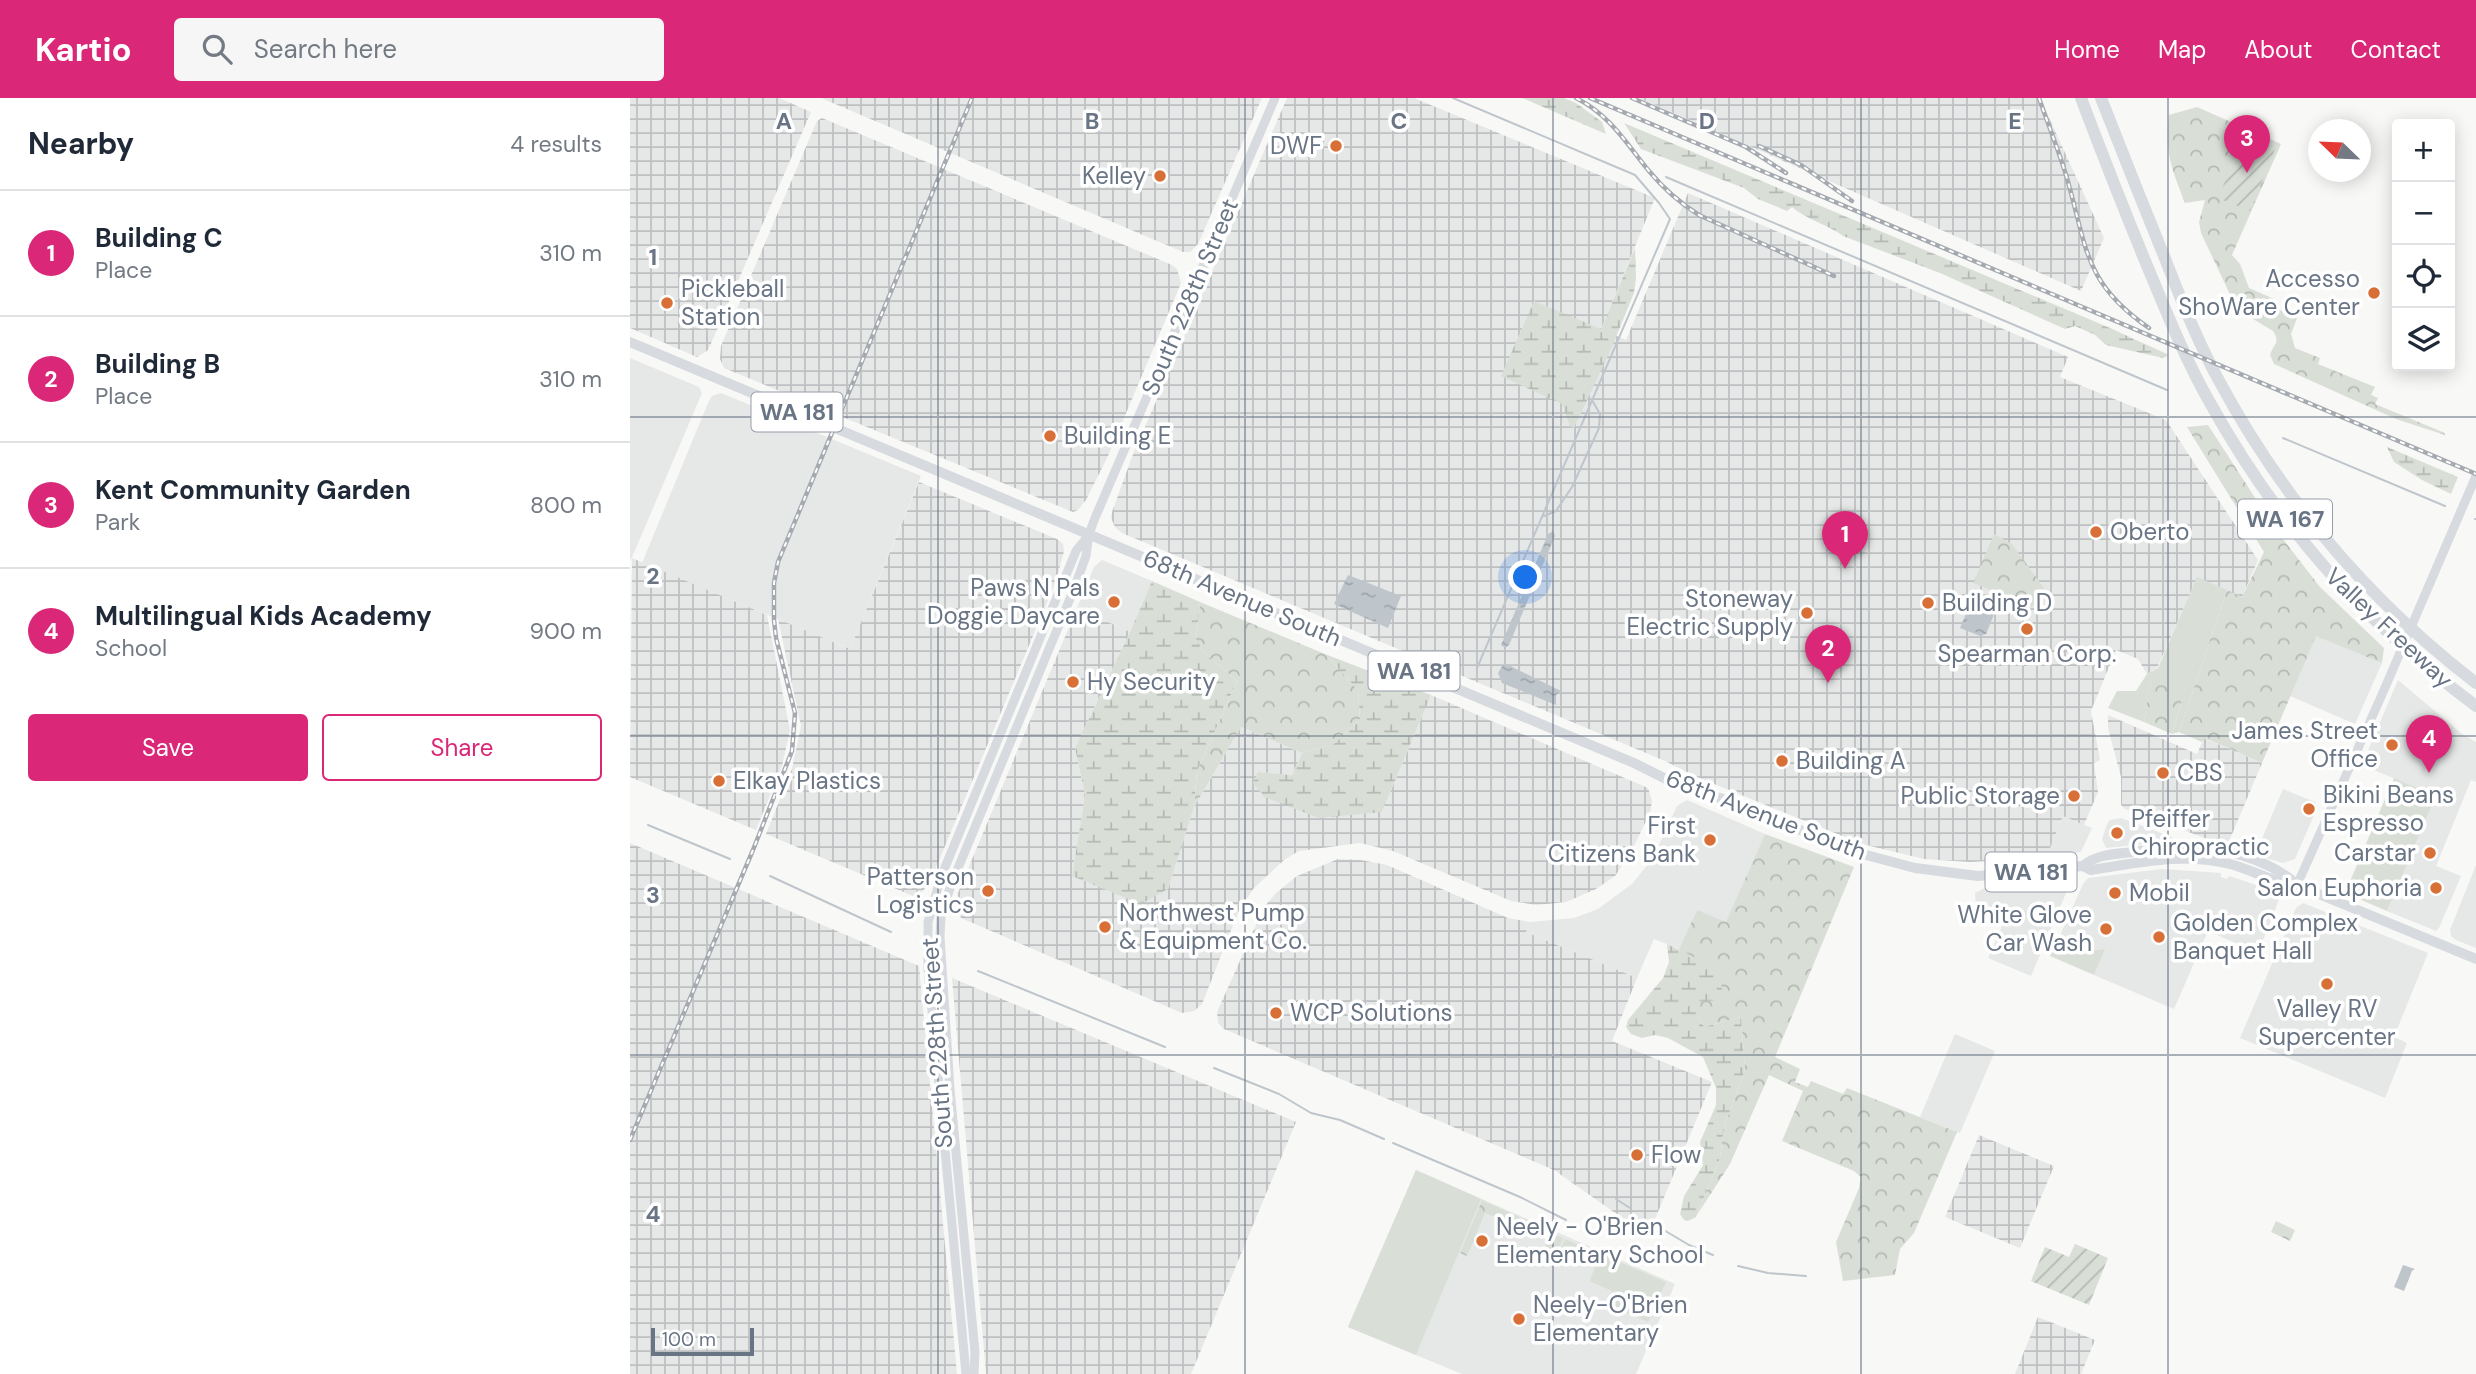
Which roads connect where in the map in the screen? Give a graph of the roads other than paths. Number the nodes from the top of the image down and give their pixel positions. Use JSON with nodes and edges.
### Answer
{"nodes":[{"id":1,"x":1275,"y":98,"type":"edge"},
{"id":2,"x":2081,"y":98,"type":"edge"},
{"id":3,"x":2101,"y":98,"type":"edge"},
{"id":4,"x":630,"y":342,"type":"edge"},
{"id":5,"x":2476,"y":476,"type":"edge"},
{"id":6,"x":1089,"y":534,"type":"junction"},
{"id":7,"x":2476,"y":682,"type":"edge"},
{"id":8,"x":2476,"y":706,"type":"edge"},
{"id":9,"x":2198,"y":853,"type":"junction"},
{"id":10,"x":2083,"y":866,"type":"junction"},
{"id":11,"x":2297,"y":885,"type":"junction"},
{"id":12,"x":2476,"y":959,"type":"edge"},
{"id":13,"x":966,"y":1374,"type":"edge"},
{"id":14,"x":974,"y":1374,"type":"edge"}],
"edges":[{"from":1,"to":6,"type":"main road","name":"South 228th Street"},
{"from":2,"to":8,"type":"highway","name":"Valley Freeway","number":"WA 167"},
{"from":3,"to":7,"type":"highway","name":"Valley Freeway","number":"WA 167"},
{"from":4,"to":6,"type":"main road","name":"68th Avenue South","number":"WA 181"},
{"from":5,"to":11,"type":"main road"},
{"from":6,"to":10,"type":"main road","name":"68th Avenue South","number":"WA 181"},
{"from":6,"to":13,"type":"main road","name":"South 228th Street"},
{"from":6,"to":14,"type":"main road","name":"South 228th Street"},
{"from":9,"to":10,"type":"main road","number":"WA 181"},
{"from":9,"to":10,"type":"main road","number":"WA 181"},
{"from":9,"to":11,"type":"main road"},
{"from":11,"to":12,"type":"main road"}]}
